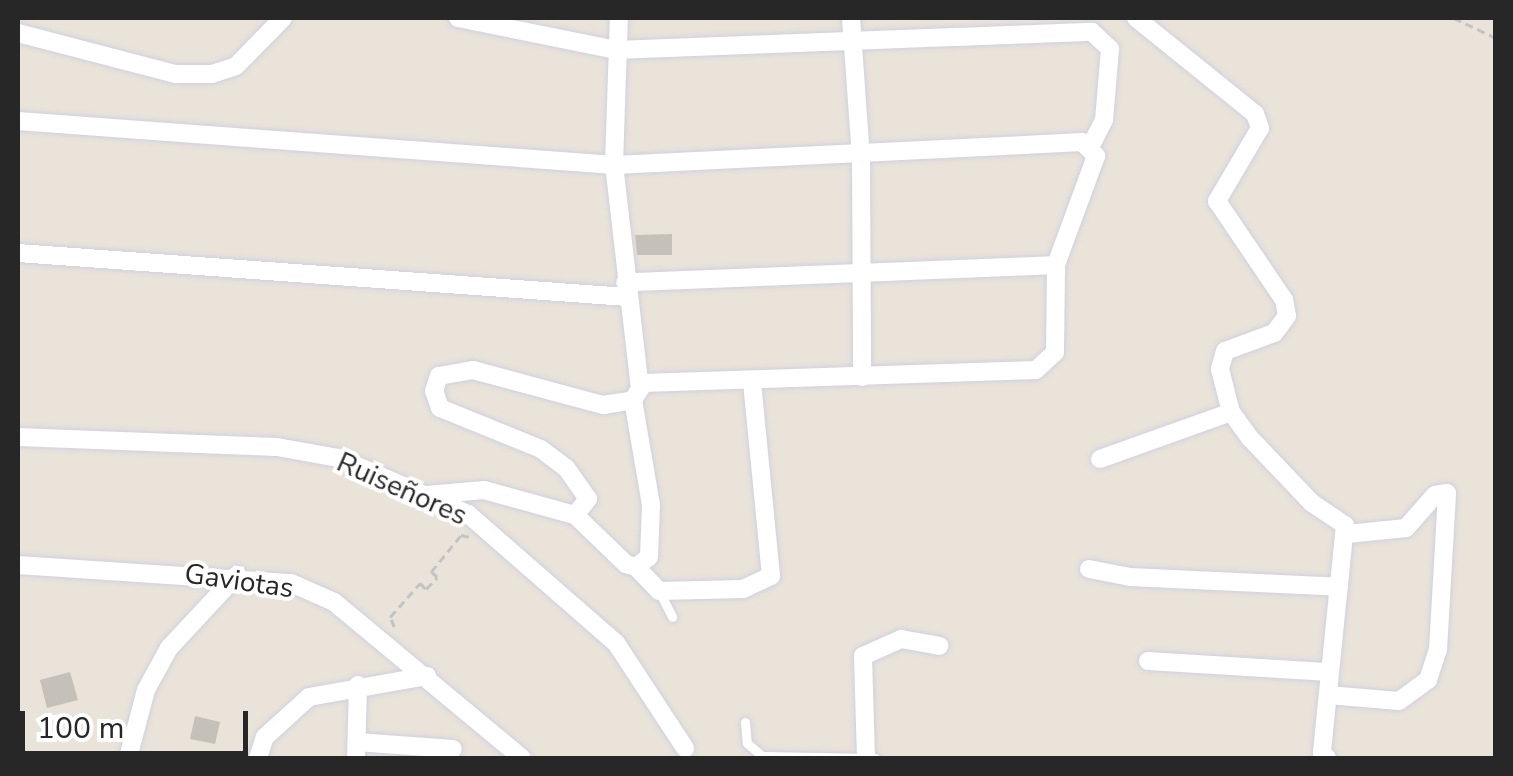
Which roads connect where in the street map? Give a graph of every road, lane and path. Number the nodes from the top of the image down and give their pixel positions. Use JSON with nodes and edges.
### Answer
{"nodes":[{"id":1,"x":283,"y":18,"type":"edge"},
{"id":2,"x":458,"y":18,"type":"edge"},
{"id":3,"x":619,"y":18,"type":"edge"},
{"id":4,"x":850,"y":18,"type":"edge"},
{"id":5,"x":1136,"y":18,"type":"edge"},
{"id":6,"x":1454,"y":18,"type":"edge"},
{"id":7,"x":18,"y":33,"type":"edge"},
{"id":8,"x":1496,"y":38,"type":"edge"},
{"id":9,"x":852,"y":41,"type":"junction"},
{"id":10,"x":616,"y":50,"type":"junction"},
{"id":11,"x":18,"y":121,"type":"edge"},
{"id":12,"x":1091,"y":146,"type":"junction"},
{"id":13,"x":860,"y":157,"type":"junction"},
{"id":14,"x":614,"y":165,"type":"junction"},
{"id":15,"x":18,"y":253,"type":"edge"},
{"id":16,"x":1056,"y":266,"type":"junction"},
{"id":17,"x":862,"y":270,"type":"junction"},
{"id":18,"x":626,"y":289,"type":"junction"},
{"id":19,"x":862,"y":377,"type":"junction"},
{"id":20,"x":752,"y":382,"type":"junction"},
{"id":21,"x":637,"y":392,"type":"junction"},
{"id":22,"x":1231,"y":412,"type":"junction"},
{"id":23,"x":18,"y":437,"type":"edge"},
{"id":24,"x":1100,"y":459,"type":"dead end"},
{"id":25,"x":427,"y":495,"type":"junction"},
{"id":26,"x":576,"y":515,"type":"junction"},
{"id":27,"x":476,"y":521,"type":"junction"},
{"id":28,"x":1347,"y":534,"type":"junction"},
{"id":29,"x":636,"y":567,"type":"junction"},
{"id":30,"x":20,"y":568,"type":"edge"},
{"id":31,"x":1089,"y":568,"type":"dead end"},
{"id":32,"x":236,"y":575,"type":"junction"},
{"id":33,"x":1340,"y":587,"type":"junction"},
{"id":34,"x":659,"y":591,"type":"junction"},
{"id":35,"x":672,"y":617,"type":"dead end"},
{"id":36,"x":382,"y":639,"type":"junction"},
{"id":37,"x":939,"y":646,"type":"dead end"},
{"id":38,"x":1148,"y":661,"type":"dead end"},
{"id":39,"x":1330,"y":672,"type":"junction"},
{"id":40,"x":427,"y":676,"type":"junction"},
{"id":41,"x":358,"y":685,"type":"junction"},
{"id":42,"x":1328,"y":696,"type":"junction"},
{"id":43,"x":745,"y":722,"type":"dead end"},
{"id":44,"x":685,"y":748,"type":"dead end"},
{"id":45,"x":453,"y":749,"type":"dead end"},
{"id":46,"x":356,"y":750,"type":"edge"},
{"id":47,"x":128,"y":758,"type":"edge"},
{"id":48,"x":258,"y":758,"type":"edge"},
{"id":49,"x":522,"y":758,"type":"edge"},
{"id":50,"x":866,"y":758,"type":"edge"},
{"id":51,"x":875,"y":758,"type":"edge"},
{"id":52,"x":1327,"y":758,"type":"edge"}],
"edges":[{"from":1,"to":7,"type":"street"},
{"from":2,"to":10,"type":"street"},
{"from":3,"to":10,"type":"street"},
{"from":4,"to":9,"type":"street"},
{"from":5,"to":22,"type":"street"},
{"from":6,"to":8,"type":"path"},
{"from":9,"to":10,"type":"street"},
{"from":9,"to":12,"type":"street"},
{"from":9,"to":13,"type":"street"},
{"from":10,"to":14,"type":"street"},
{"from":11,"to":14,"type":"street"},
{"from":12,"to":13,"type":"street"},
{"from":12,"to":16,"type":"street"},
{"from":13,"to":14,"type":"street"},
{"from":13,"to":17,"type":"street"},
{"from":14,"to":18,"type":"street"},
{"from":15,"to":18,"type":"street"},
{"from":16,"to":17,"type":"street"},
{"from":16,"to":19,"type":"street"},
{"from":17,"to":18,"type":"street"},
{"from":17,"to":19,"type":"street"},
{"from":18,"to":21,"type":"street"},
{"from":19,"to":20,"type":"street"},
{"from":20,"to":21,"type":"street"},
{"from":20,"to":34,"type":"street"},
{"from":21,"to":26,"type":"street"},
{"from":21,"to":29,"type":"street"},
{"from":22,"to":24,"type":"street"},
{"from":22,"to":28,"type":"street"},
{"from":23,"to":25,"type":"street","name":"Ruiseñores"},
{"from":25,"to":26,"type":"street"},
{"from":25,"to":27,"type":"street","name":"Ruiseñores"},
{"from":26,"to":29,"type":"street"},
{"from":27,"to":36,"type":"path"},
{"from":27,"to":44,"type":"street","name":"Ruiseñores"},
{"from":28,"to":33,"type":"street"},
{"from":28,"to":42,"type":"street"},
{"from":29,"to":34,"type":"street"},
{"from":30,"to":32,"type":"street","name":"Gaviotas"},
{"from":31,"to":33,"type":"street"},
{"from":32,"to":36,"type":"street","name":"Gaviotas"},
{"from":32,"to":47,"type":"street"},
{"from":33,"to":39,"type":"street"},
{"from":34,"to":35,"type":"lane"},
{"from":36,"to":40,"type":"street","name":"Gaviotas"},
{"from":37,"to":50,"type":"street"},
{"from":38,"to":39,"type":"street"},
{"from":39,"to":42,"type":"street"},
{"from":40,"to":41,"type":"street"},
{"from":40,"to":49,"type":"street","name":"Gaviotas"},
{"from":41,"to":46,"type":"street"},
{"from":41,"to":48,"type":"street"},
{"from":42,"to":52,"type":"street"},
{"from":43,"to":50,"type":"lane"},
{"from":45,"to":46,"type":"street"},
{"from":50,"to":51,"type":"lane"}]}
